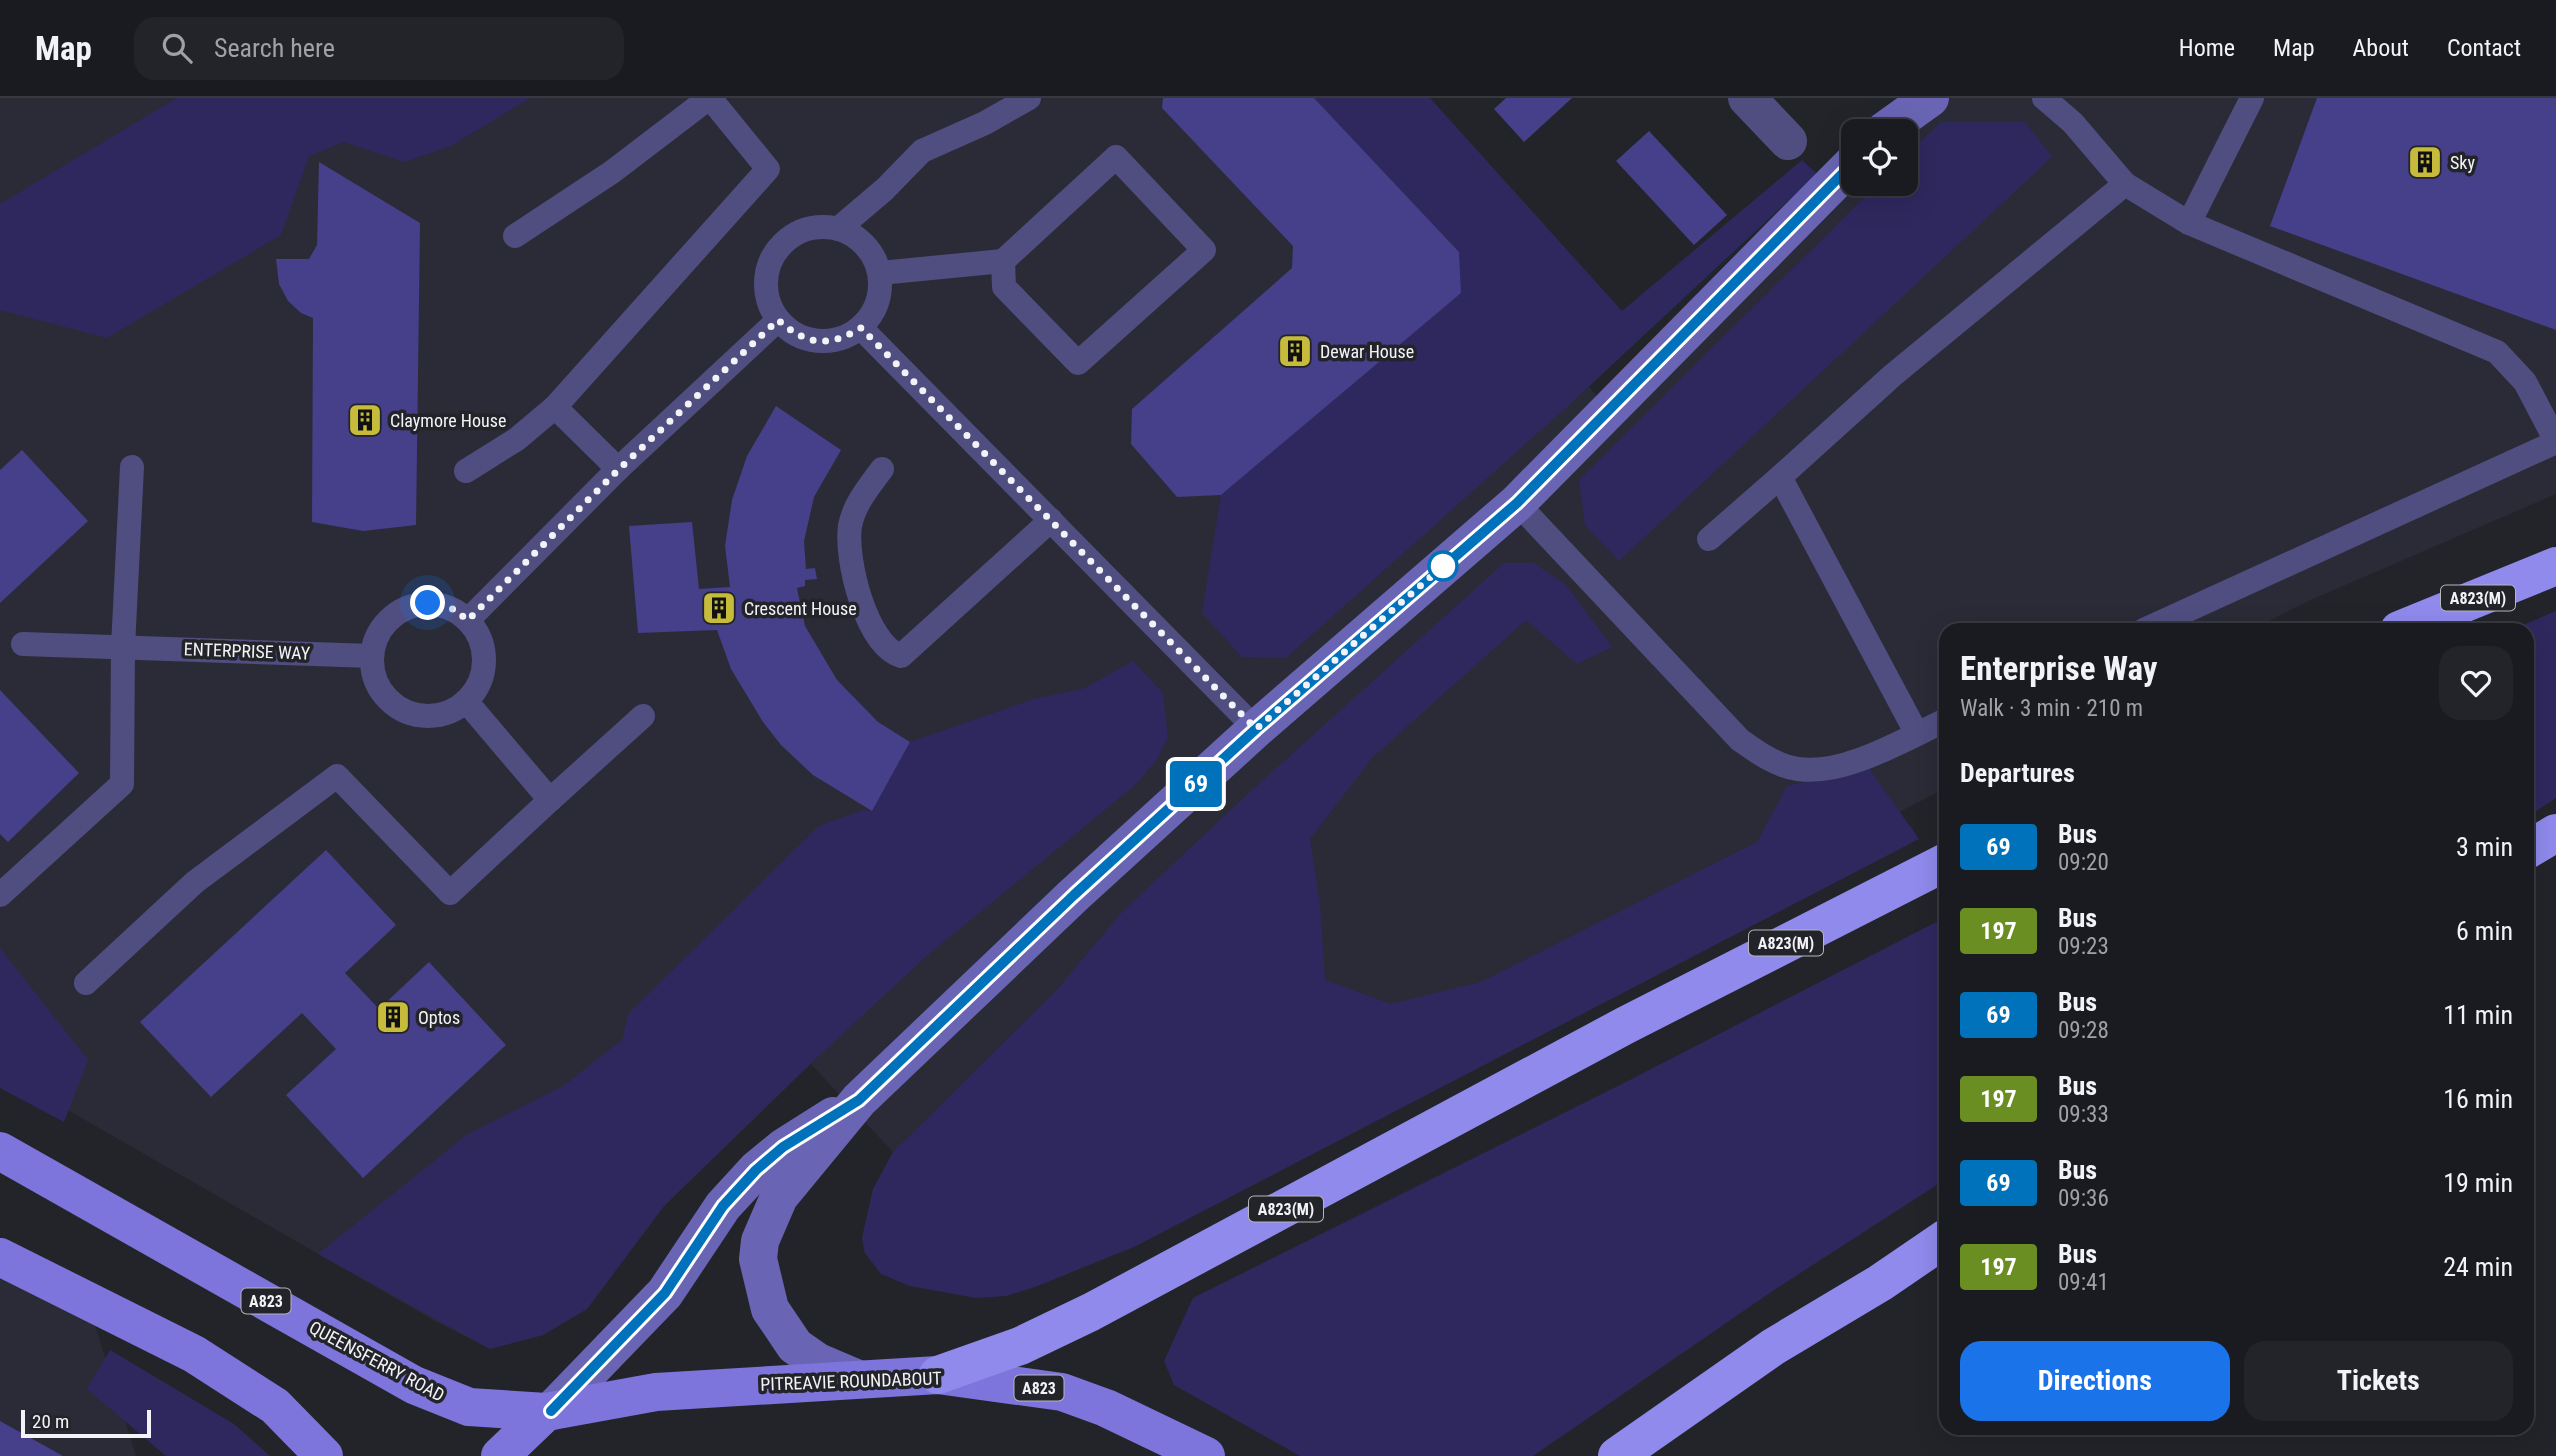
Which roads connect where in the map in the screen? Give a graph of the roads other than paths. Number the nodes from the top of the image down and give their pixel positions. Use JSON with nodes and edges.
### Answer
{"nodes":[{"id":1,"x":709,"y":98,"type":"edge"},
{"id":2,"x":1029,"y":98,"type":"edge"},
{"id":3,"x":1747,"y":98,"type":"edge"},
{"id":4,"x":1930,"y":98,"type":"edge"},
{"id":5,"x":2044,"y":98,"type":"edge"},
{"id":6,"x":2061,"y":98,"type":"edge"},
{"id":7,"x":2252,"y":98,"type":"edge"},
{"id":8,"x":1892,"y":118,"type":"edge"},
{"id":9,"x":2073,"y":123,"type":"junction"},
{"id":10,"x":1788,"y":141,"type":"dead end"},
{"id":11,"x":1841,"y":175,"type":"edge"},
{"id":12,"x":2125,"y":184,"type":"junction"},
{"id":13,"x":2189,"y":223,"type":"junction"},
{"id":14,"x":838,"y":229,"type":"junction"},
{"id":15,"x":514,"y":236,"type":"dead end"},
{"id":16,"x":1003,"y":261,"type":"junction"},
{"id":17,"x":880,"y":273,"type":"junction"},
{"id":18,"x":778,"y":320,"type":"junction"},
{"id":19,"x":861,"y":328,"type":"junction"},
{"id":20,"x":555,"y":407,"type":"junction"},
{"id":21,"x":2556,"y":441,"type":"edge"},
{"id":22,"x":132,"y":467,"type":"dead end"},
{"id":23,"x":882,"y":469,"type":"dead end"},
{"id":24,"x":618,"y":470,"type":"junction"},
{"id":25,"x":466,"y":471,"type":"dead end"},
{"id":26,"x":1780,"y":477,"type":"junction"},
{"id":27,"x":1517,"y":503,"type":"junction"},
{"id":28,"x":1051,"y":520,"type":"junction"},
{"id":29,"x":1709,"y":539,"type":"dead end"},
{"id":30,"x":2556,"y":566,"type":"edge"},
{"id":31,"x":468,"y":620,"type":"junction"},
{"id":32,"x":2159,"y":623,"type":"edge"},
{"id":33,"x":2416,"y":623,"type":"edge"},
{"id":34,"x":23,"y":644,"type":"dead end"},
{"id":35,"x":123,"y":647,"type":"junction"},
{"id":36,"x":372,"y":656,"type":"junction"},
{"id":37,"x":466,"y":701,"type":"junction"},
{"id":38,"x":643,"y":716,"type":"dead end"},
{"id":39,"x":1939,"y":723,"type":"edge"},
{"id":40,"x":1256,"y":729,"type":"junction"},
{"id":41,"x":1917,"y":734,"type":"junction"},
{"id":42,"x":551,"y":800,"type":"junction"},
{"id":43,"x":2556,"y":833,"type":"edge"},
{"id":44,"x":2534,"y":846,"type":"edge"},
{"id":45,"x":1939,"y":866,"type":"edge"},
{"id":46,"x":0,"y":895,"type":"edge"},
{"id":47,"x":86,"y":983,"type":"dead end"},
{"id":48,"x":859,"y":1100,"type":"junction"},
{"id":49,"x":0,"y":1151,"type":"edge"},
{"id":50,"x":1939,"y":1243,"type":"edge"},
{"id":51,"x":0,"y":1257,"type":"edge"},
{"id":52,"x":937,"y":1375,"type":"junction"},
{"id":53,"x":858,"y":1378,"type":"junction"},
{"id":54,"x":549,"y":1411,"type":"junction"},
{"id":55,"x":324,"y":1456,"type":"edge"},
{"id":56,"x":500,"y":1456,"type":"edge"},
{"id":57,"x":1206,"y":1456,"type":"edge"},
{"id":58,"x":1617,"y":1456,"type":"edge"}],
"edges":[{"from":1,"to":15,"type":"lane"},
{"from":1,"to":20,"type":"lane"},
{"from":2,"to":14,"type":"lane"},
{"from":3,"to":10,"type":"street"},
{"from":4,"to":8,"type":"street"},
{"from":5,"to":9,"type":"lane"},
{"from":6,"to":9,"type":"lane"},
{"from":7,"to":13,"type":"lane"},
{"from":9,"to":12,"type":"lane"},
{"from":11,"to":27,"type":"street"},
{"from":12,"to":13,"type":"lane"},
{"from":12,"to":26,"type":"lane"},
{"from":13,"to":21,"type":"lane"},
{"from":14,"to":17,"type":"lane"},
{"from":14,"to":18,"type":"lane"},
{"from":16,"to":16,"type":"lane"},
{"from":16,"to":17,"type":"lane"},
{"from":17,"to":19,"type":"lane"},
{"from":18,"to":19,"type":"lane"},
{"from":18,"to":24,"type":"lane"},
{"from":19,"to":28,"type":"lane"},
{"from":20,"to":24,"type":"lane"},
{"from":20,"to":25,"type":"lane"},
{"from":21,"to":32,"type":"lane"},
{"from":22,"to":35,"type":"lane"},
{"from":23,"to":28,"type":"lane"},
{"from":24,"to":31,"type":"lane"},
{"from":26,"to":29,"type":"lane"},
{"from":26,"to":41,"type":"lane"},
{"from":27,"to":40,"type":"street"},
{"from":27,"to":41,"type":"lane"},
{"from":28,"to":40,"type":"lane"},
{"from":30,"to":33,"type":"highway","number":"A823(M)"},
{"from":31,"to":36,"type":"lane"},
{"from":31,"to":37,"type":"lane"},
{"from":34,"to":35,"type":"lane","name":"ENTERPRISE WAY"},
{"from":35,"to":36,"type":"lane","name":"ENTERPRISE WAY"},
{"from":35,"to":46,"type":"lane"},
{"from":36,"to":37,"type":"lane"},
{"from":37,"to":42,"type":"lane"},
{"from":38,"to":42,"type":"lane"},
{"from":39,"to":41,"type":"lane"},
{"from":40,"to":48,"type":"street"},
{"from":42,"to":47,"type":"lane"},
{"from":43,"to":44,"type":"highway"},
{"from":45,"to":52,"type":"highway","number":"A823(M)"},
{"from":48,"to":53,"type":"street"},
{"from":48,"to":54,"type":"street"},
{"from":49,"to":54,"type":"main road","name":"QUEENSFERRY ROAD","number":"A823"},
{"from":50,"to":58,"type":"highway"},
{"from":51,"to":55,"type":"main road"},
{"from":52,"to":53,"type":"main road","name":"PITREAVIE ROUNDABOUT","number":"A823"},
{"from":52,"to":57,"type":"main road","name":"PITREAVIE ROUNDABOUT","number":"A823"},
{"from":53,"to":54,"type":"main road","name":"PITREAVIE ROUNDABOUT","number":"A823"},
{"from":54,"to":56,"type":"main road"}]}
